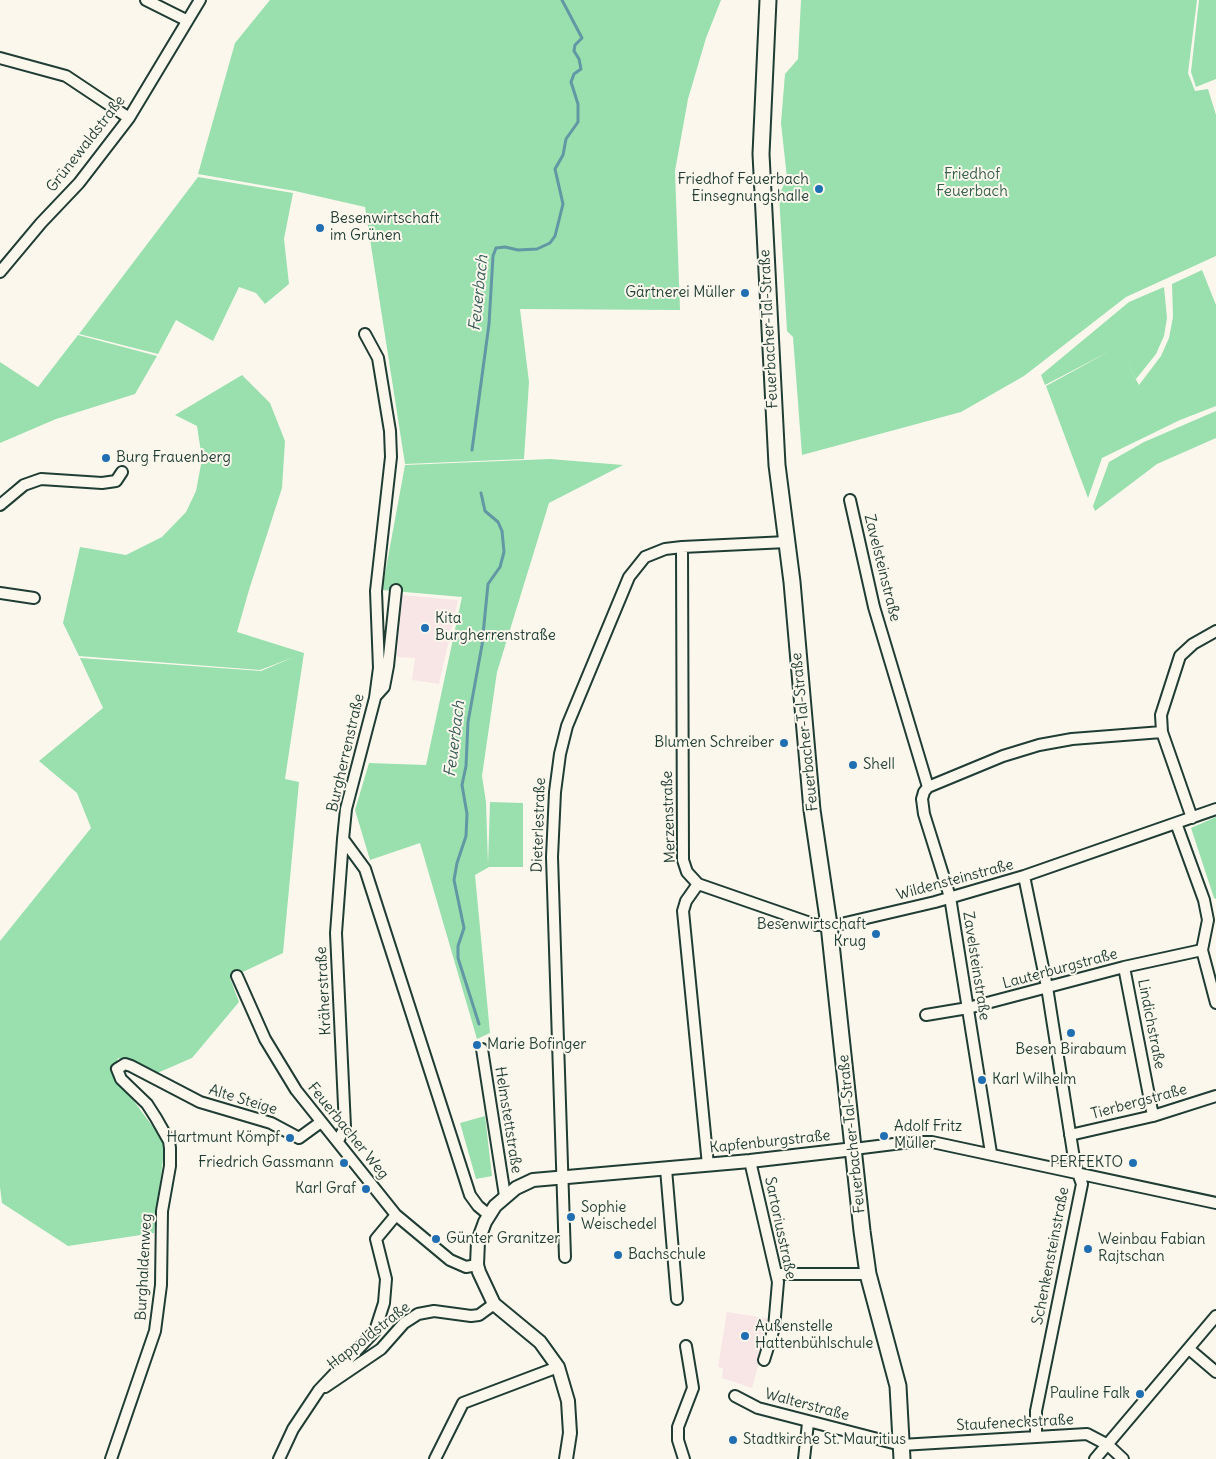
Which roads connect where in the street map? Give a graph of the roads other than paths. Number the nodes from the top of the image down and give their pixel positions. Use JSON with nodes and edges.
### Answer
{"nodes":[{"id":1,"x":146,"y":0,"type":"edge"},
{"id":2,"x":200,"y":0,"type":"edge"},
{"id":3,"x":768,"y":0,"type":"edge"},
{"id":4,"x":186,"y":20,"type":"junction"},
{"id":5,"x":0,"y":58,"type":"edge"},
{"id":6,"x":129,"y":118,"type":"junction"},
{"id":7,"x":0,"y":272,"type":"edge"},
{"id":8,"x":365,"y":334,"type":"dead end"},
{"id":9,"x":122,"y":472,"type":"dead end"},
{"id":10,"x":850,"y":500,"type":"dead end"},
{"id":11,"x":0,"y":505,"type":"edge"},
{"id":12,"x":787,"y":542,"type":"junction"},
{"id":13,"x":682,"y":547,"type":"junction"},
{"id":14,"x":396,"y":590,"type":"dead end"},
{"id":15,"x":0,"y":593,"type":"edge"},
{"id":16,"x":34,"y":598,"type":"dead end"},
{"id":17,"x":1216,"y":631,"type":"edge"},
{"id":18,"x":375,"y":698,"type":"junction"},
{"id":19,"x":1162,"y":732,"type":"junction"},
{"id":20,"x":928,"y":787,"type":"junction"},
{"id":21,"x":1216,"y":809,"type":"edge"},
{"id":22,"x":1192,"y":818,"type":"junction"},
{"id":23,"x":1176,"y":823,"type":"junction"},
{"id":24,"x":344,"y":839,"type":"junction"},
{"id":25,"x":1024,"y":876,"type":"junction"},
{"id":26,"x":698,"y":884,"type":"junction"},
{"id":27,"x":950,"y":898,"type":"junction"},
{"id":28,"x":1212,"y":917,"type":"edge"},
{"id":29,"x":829,"y":925,"type":"junction"},
{"id":30,"x":1202,"y":950,"type":"junction"},
{"id":31,"x":1124,"y":967,"type":"junction"},
{"id":32,"x":236,"y":976,"type":"dead end"},
{"id":33,"x":1047,"y":987,"type":"junction"},
{"id":34,"x":1216,"y":1003,"type":"edge"},
{"id":35,"x":968,"y":1008,"type":"junction"},
{"id":36,"x":926,"y":1015,"type":"dead end"},
{"id":37,"x":482,"y":1049,"type":"dead end"},
{"id":38,"x":127,"y":1084,"type":"joint"},
{"id":39,"x":1216,"y":1096,"type":"edge"},
{"id":40,"x":1153,"y":1116,"type":"junction"},
{"id":41,"x":321,"y":1122,"type":"junction"},
{"id":42,"x":1070,"y":1136,"type":"junction"},
{"id":43,"x":338,"y":1141,"type":"junction"},
{"id":44,"x":854,"y":1149,"type":"junction"},
{"id":45,"x":991,"y":1154,"type":"junction"},
{"id":46,"x":750,"y":1161,"type":"junction"},
{"id":47,"x":708,"y":1165,"type":"junction"},
{"id":48,"x":666,"y":1169,"type":"junction"},
{"id":49,"x":1077,"y":1173,"type":"junction"},
{"id":50,"x":562,"y":1176,"type":"junction"},
{"id":51,"x":505,"y":1196,"type":"junction"},
{"id":52,"x":1216,"y":1203,"type":"edge"},
{"id":53,"x":396,"y":1214,"type":"junction"},
{"id":54,"x":488,"y":1215,"type":"junction"},
{"id":55,"x":565,"y":1257,"type":"dead end"},
{"id":56,"x":477,"y":1265,"type":"junction"},
{"id":57,"x":777,"y":1274,"type":"junction"},
{"id":58,"x":868,"y":1274,"type":"junction"},
{"id":59,"x":677,"y":1298,"type":"dead end"},
{"id":60,"x":494,"y":1304,"type":"junction"},
{"id":61,"x":1216,"y":1316,"type":"edge"},
{"id":62,"x":686,"y":1346,"type":"dead end"},
{"id":63,"x":1189,"y":1348,"type":"junction"},
{"id":64,"x":764,"y":1360,"type":"dead end"},
{"id":65,"x":558,"y":1367,"type":"junction"},
{"id":66,"x":1216,"y":1372,"type":"edge"},
{"id":67,"x":319,"y":1390,"type":"junction"},
{"id":68,"x":735,"y":1396,"type":"dead end"},
{"id":69,"x":808,"y":1423,"type":"junction"},
{"id":70,"x":1036,"y":1436,"type":"junction"},
{"id":71,"x":1108,"y":1445,"type":"junction"},
{"id":72,"x":902,"y":1452,"type":"edge"},
{"id":73,"x":111,"y":1459,"type":"edge"},
{"id":74,"x":279,"y":1459,"type":"edge"},
{"id":75,"x":435,"y":1459,"type":"edge"},
{"id":76,"x":566,"y":1459,"type":"edge"},
{"id":77,"x":684,"y":1459,"type":"edge"},
{"id":78,"x":804,"y":1459,"type":"edge"},
{"id":79,"x":1096,"y":1459,"type":"edge"},
{"id":80,"x":1123,"y":1459,"type":"edge"}],
"edges":[{"from":1,"to":4,"type":"street"},
{"from":2,"to":4,"type":"street","name":"Grünewaldstraße"},
{"from":3,"to":12,"type":"main road","name":"Feuerbacher-Tal-Straße"},
{"from":4,"to":6,"type":"street","name":"Grünewaldstraße"},
{"from":5,"to":6,"type":"street"},
{"from":6,"to":7,"type":"street","name":"Grünewaldstraße"},
{"from":8,"to":18,"type":"street","name":"Burgherrenstraße"},
{"from":9,"to":11,"type":"street"},
{"from":10,"to":20,"type":"street","name":"Zavelsteinstraße"},
{"from":12,"to":13,"type":"street","name":"Dieterlestraße"},
{"from":12,"to":29,"type":"main road","name":"Feuerbacher-Tal-Straße"},
{"from":13,"to":26,"type":"street","name":"Merzenstraße"},
{"from":13,"to":50,"type":"street","name":"Dieterlestraße"},
{"from":14,"to":18,"type":"street"},
{"from":15,"to":16,"type":"street"},
{"from":17,"to":19,"type":"street"},
{"from":18,"to":24,"type":"street","name":"Burgherrenstraße"},
{"from":19,"to":20,"type":"street"},
{"from":19,"to":22,"type":"street"},
{"from":20,"to":27,"type":"street","name":"Zavelsteinstraße"},
{"from":21,"to":22,"type":"street","name":"Wildensteinstraße"},
{"from":22,"to":23,"type":"street","name":"Wildensteinstraße"},
{"from":23,"to":25,"type":"street","name":"Wildensteinstraße"},
{"from":23,"to":28,"type":"street"},
{"from":24,"to":43,"type":"street","name":"Kräherstraße"},
{"from":24,"to":54,"type":"street"},
{"from":25,"to":27,"type":"street","name":"Wildensteinstraße"},
{"from":25,"to":33,"type":"street","name":"Schenkensteinstraße"},
{"from":26,"to":29,"type":"street","name":"Wildensteinstraße"},
{"from":26,"to":47,"type":"street"},
{"from":27,"to":29,"type":"street","name":"Wildensteinstraße"},
{"from":27,"to":35,"type":"street","name":"Zavelsteinstraße"},
{"from":28,"to":30,"type":"street"},
{"from":29,"to":44,"type":"main road","name":"Feuerbacher-Tal-Straße"},
{"from":30,"to":31,"type":"street","name":"Lauterburgstraße"},
{"from":30,"to":34,"type":"street"},
{"from":31,"to":33,"type":"street","name":"Lauterburgstraße"},
{"from":31,"to":40,"type":"street","name":"Lindichstraße"},
{"from":32,"to":41,"type":"street","name":"Feuerbacher Weg"},
{"from":33,"to":35,"type":"street","name":"Lauterburgstraße"},
{"from":33,"to":42,"type":"street","name":"Schenkensteinstraße"},
{"from":35,"to":36,"type":"street","name":"Lauterburgstraße"},
{"from":35,"to":45,"type":"street","name":"Zavelsteinstraße"},
{"from":37,"to":51,"type":"street","name":"Helmstettstraße"},
{"from":38,"to":41,"type":"street","name":"Alte Steige"},
{"from":38,"to":73,"type":"street","name":"Burghaldenweg"},
{"from":39,"to":40,"type":"street","name":"Tierbergstraße"},
{"from":40,"to":42,"type":"street","name":"Tierbergstraße"},
{"from":41,"to":43,"type":"street","name":"Feuerbacher Weg"},
{"from":42,"to":49,"type":"street","name":"Schenkensteinstraße"},
{"from":43,"to":53,"type":"street","name":"Feuerbacher Weg"},
{"from":44,"to":45,"type":"street","name":"Kapfenburgstraße"},
{"from":44,"to":46,"type":"street","name":"Kapfenburgstraße"},
{"from":44,"to":58,"type":"main road","name":"Feuerbacher-Tal-Straße"},
{"from":45,"to":49,"type":"street","name":"Kapfenburgstraße"},
{"from":46,"to":47,"type":"street","name":"Kapfenburgstraße"},
{"from":46,"to":57,"type":"street","name":"Sartoriusstraße"},
{"from":47,"to":48,"type":"street","name":"Kapfenburgstraße"},
{"from":48,"to":50,"type":"street","name":"Kapfenburgstraße"},
{"from":48,"to":59,"type":"street"},
{"from":49,"to":52,"type":"street","name":"Kapfenburgstraße"},
{"from":49,"to":70,"type":"street","name":"Schenkensteinstraße"},
{"from":50,"to":51,"type":"street","name":"Kapfenburgstraße"},
{"from":50,"to":55,"type":"street","name":"Dieterlestraße"},
{"from":51,"to":54,"type":"street","name":"Kapfenburgstraße"},
{"from":53,"to":56,"type":"street","name":"Feuerbacher Weg"},
{"from":53,"to":67,"type":"street","name":"Happoldstraße"},
{"from":54,"to":56,"type":"street"},
{"from":56,"to":60,"type":"street"},
{"from":57,"to":58,"type":"street"},
{"from":57,"to":64,"type":"street","name":"Sartoriusstraße"},
{"from":58,"to":72,"type":"main road","name":"Feuerbacher-Tal-Straße"},
{"from":60,"to":65,"type":"street"},
{"from":60,"to":67,"type":"street","name":"Happoldstraße"},
{"from":61,"to":63,"type":"street"},
{"from":62,"to":77,"type":"street"},
{"from":63,"to":66,"type":"street"},
{"from":63,"to":71,"type":"street"},
{"from":65,"to":75,"type":"street"},
{"from":65,"to":76,"type":"street"},
{"from":67,"to":74,"type":"street","name":"Happoldstraße"},
{"from":68,"to":69,"type":"street","name":"Walterstraße"},
{"from":69,"to":72,"type":"street","name":"Walterstraße"},
{"from":69,"to":78,"type":"street"},
{"from":70,"to":71,"type":"street","name":"Staufeneckstraße"},
{"from":70,"to":72,"type":"street","name":"Staufeneckstraße"},
{"from":71,"to":79,"type":"street"},
{"from":71,"to":80,"type":"street","name":"Staufeneckstraße"}]}
